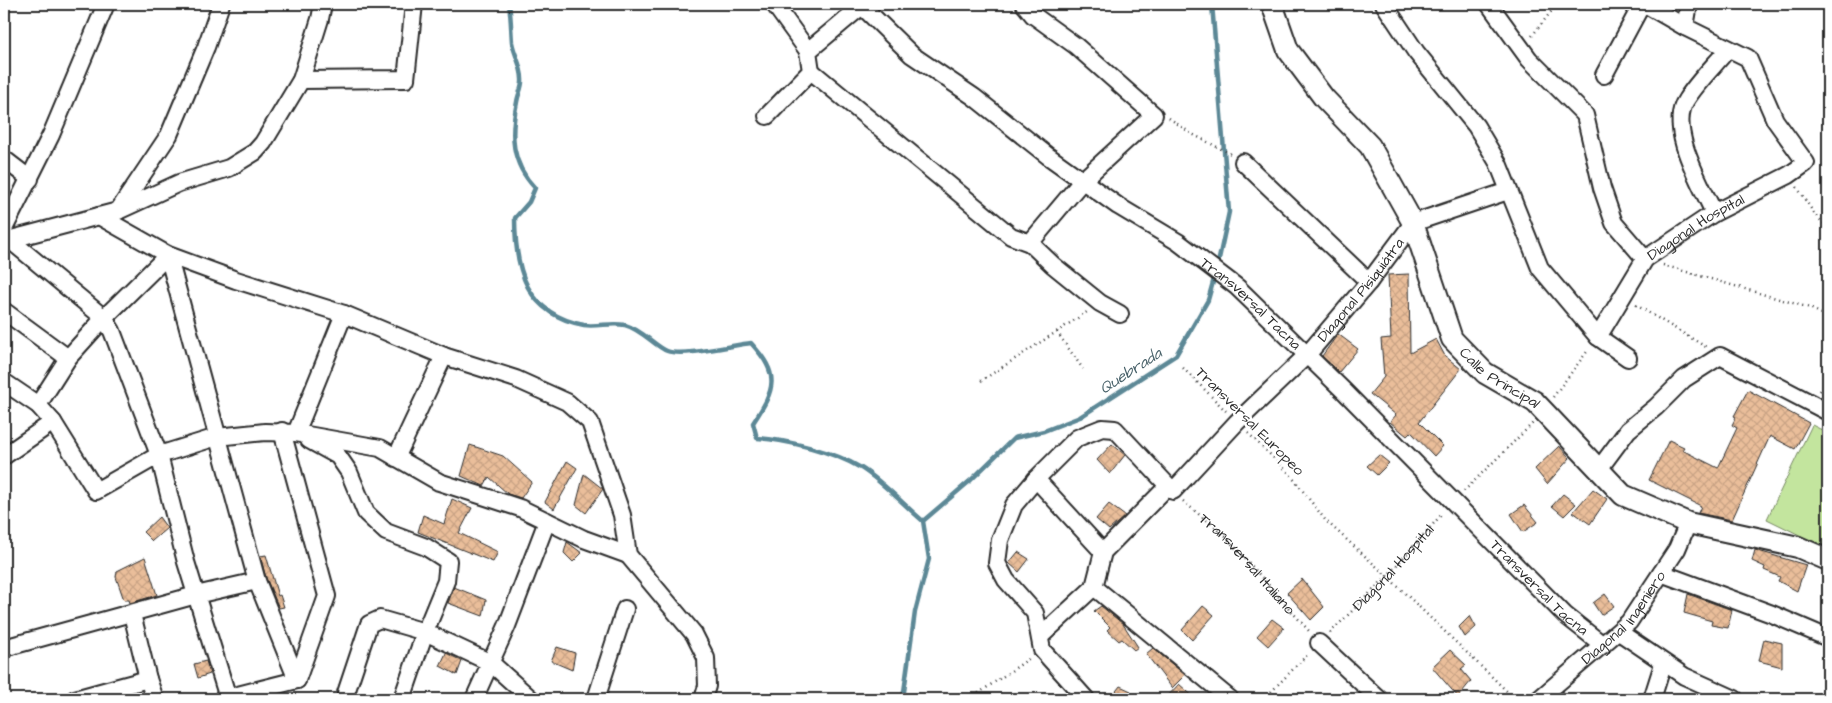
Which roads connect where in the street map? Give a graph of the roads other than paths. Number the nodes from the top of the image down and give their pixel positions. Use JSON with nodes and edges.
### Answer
{"nodes":[{"id":1,"x":106,"y":4,"type":"edge"},
{"id":2,"x":221,"y":4,"type":"edge"},
{"id":3,"x":323,"y":4,"type":"edge"},
{"id":4,"x":414,"y":4,"type":"edge"},
{"id":5,"x":774,"y":4,"type":"edge"},
{"id":6,"x":1024,"y":4,"type":"edge"},
{"id":7,"x":1272,"y":4,"type":"edge"},
{"id":8,"x":1384,"y":4,"type":"edge"},
{"id":9,"x":1489,"y":4,"type":"edge"},
{"id":10,"x":1644,"y":4,"type":"edge"},
{"id":11,"x":1689,"y":4,"type":"edge"},
{"id":12,"x":863,"y":5,"type":"edge"},
{"id":13,"x":1685,"y":28,"type":"junction"},
{"id":14,"x":1728,"y":49,"type":"junction"},
{"id":15,"x":808,"y":51,"type":"junction"},
{"id":16,"x":811,"y":70,"type":"junction"},
{"id":17,"x":1604,"y":75,"type":"dead end"},
{"id":18,"x":300,"y":80,"type":"junction"},
{"id":19,"x":767,"y":116,"type":"dead end"},
{"id":20,"x":4,"y":158,"type":"edge"},
{"id":21,"x":1243,"y":162,"type":"road end"},
{"id":22,"x":30,"y":179,"type":"junction"},
{"id":23,"x":1083,"y":180,"type":"junction"},
{"id":24,"x":1508,"y":191,"type":"junction"},
{"id":25,"x":118,"y":211,"type":"junction"},
{"id":26,"x":1714,"y":213,"type":"junction"},
{"id":27,"x":99,"y":216,"type":"junction"},
{"id":28,"x":1413,"y":223,"type":"junction"},
{"id":29,"x":6,"y":237,"type":"edge"},
{"id":30,"x":1030,"y":242,"type":"junction"},
{"id":31,"x":168,"y":256,"type":"junction"},
{"id":32,"x":1644,"y":258,"type":"junction"},
{"id":33,"x":1369,"y":282,"type":"junction"},
{"id":34,"x":4,"y":311,"type":"edge"},
{"id":35,"x":344,"y":314,"type":"junction"},
{"id":36,"x":1120,"y":314,"type":"dead end"},
{"id":37,"x":104,"y":318,"type":"junction"},
{"id":38,"x":1598,"y":337,"type":"junction"},
{"id":39,"x":1307,"y":355,"type":"junction"},
{"id":40,"x":444,"y":356,"type":"junction"},
{"id":41,"x":68,"y":358,"type":"junction"},
{"id":42,"x":1628,"y":358,"type":"dead end"},
{"id":43,"x":4,"y":382,"type":"edge"},
{"id":44,"x":38,"y":405,"type":"junction"},
{"id":45,"x":1828,"y":412,"type":"edge"},
{"id":46,"x":53,"y":422,"type":"junction"},
{"id":47,"x":289,"y":432,"type":"junction"},
{"id":48,"x":217,"y":437,"type":"junction"},
{"id":49,"x":159,"y":455,"type":"junction"},
{"id":50,"x":4,"y":456,"type":"edge"},
{"id":51,"x":396,"y":458,"type":"junction"},
{"id":52,"x":1598,"y":469,"type":"junction"},
{"id":53,"x":1036,"y":479,"type":"junction"},
{"id":54,"x":1171,"y":489,"type":"junction"},
{"id":55,"x":547,"y":521,"type":"junction"},
{"id":56,"x":1688,"y":523,"type":"junction"},
{"id":57,"x":1103,"y":552,"type":"junction"},
{"id":58,"x":628,"y":555,"type":"junction"},
{"id":59,"x":1828,"y":560,"type":"edge"},
{"id":60,"x":1661,"y":573,"type":"junction"},
{"id":61,"x":256,"y":581,"type":"junction"},
{"id":62,"x":1094,"y":587,"type":"junction"},
{"id":63,"x":196,"y":595,"type":"junction"},
{"id":64,"x":625,"y":609,"type":"dead end"},
{"id":65,"x":132,"y":614,"type":"junction"},
{"id":66,"x":425,"y":632,"type":"junction"},
{"id":67,"x":1619,"y":632,"type":"junction"},
{"id":68,"x":1828,"y":638,"type":"edge"},
{"id":69,"x":1041,"y":643,"type":"junction"},
{"id":70,"x":1319,"y":643,"type":"road end"},
{"id":71,"x":1603,"y":645,"type":"junction"},
{"id":72,"x":4,"y":648,"type":"edge"},
{"id":73,"x":491,"y":662,"type":"junction"},
{"id":74,"x":1663,"y":664,"type":"junction"},
{"id":75,"x":148,"y":678,"type":"junction"},
{"id":76,"x":297,"y":680,"type":"junction"},
{"id":77,"x":225,"y":698,"type":"edge"},
{"id":78,"x":75,"y":699,"type":"edge"},
{"id":79,"x":155,"y":699,"type":"edge"},
{"id":80,"x":347,"y":699,"type":"edge"},
{"id":81,"x":402,"y":699,"type":"edge"},
{"id":82,"x":474,"y":699,"type":"edge"},
{"id":83,"x":531,"y":699,"type":"edge"},
{"id":84,"x":596,"y":699,"type":"edge"},
{"id":85,"x":703,"y":699,"type":"edge"},
{"id":86,"x":1086,"y":699,"type":"edge"},
{"id":87,"x":1230,"y":699,"type":"edge"},
{"id":88,"x":1379,"y":699,"type":"edge"},
{"id":89,"x":1539,"y":699,"type":"edge"},
{"id":90,"x":1652,"y":699,"type":"edge"},
{"id":91,"x":1734,"y":699,"type":"edge"}],
"edges":[{"from":1,"to":22,"type":"street"},
{"from":2,"to":25,"type":"street"},
{"from":3,"to":18,"type":"street"},
{"from":4,"to":18,"type":"street"},
{"from":5,"to":15,"type":"street"},
{"from":6,"to":23,"type":"street"},
{"from":7,"to":28,"type":"street","name":"Calle Principal"},
{"from":8,"to":24,"type":"street"},
{"from":9,"to":32,"type":"street"},
{"from":10,"to":13,"type":"street"},
{"from":10,"to":17,"type":"street"},
{"from":11,"to":13,"type":"street"},
{"from":12,"to":15,"type":"street"},
{"from":12,"to":23,"type":"street","name":"Transversal Tacna"},
{"from":13,"to":14,"type":"street"},
{"from":14,"to":26,"type":"street"},
{"from":14,"to":26,"type":"street","name":"Diagonal Hospital"},
{"from":15,"to":16,"type":"street"},
{"from":16,"to":19,"type":"street"},
{"from":16,"to":30,"type":"street"},
{"from":18,"to":25,"type":"street"},
{"from":20,"to":22,"type":"street"},
{"from":21,"to":33,"type":"street"},
{"from":22,"to":29,"type":"street"},
{"from":23,"to":30,"type":"street"},
{"from":23,"to":39,"type":"street","name":"Transversal Tacna"},
{"from":24,"to":28,"type":"street","name":"Diagonal Pisiquiátra"},
{"from":24,"to":38,"type":"street"},
{"from":25,"to":27,"type":"street"},
{"from":26,"to":32,"type":"street","name":"Diagonal Hospital"},
{"from":27,"to":29,"type":"street"},
{"from":27,"to":31,"type":"street"},
{"from":28,"to":33,"type":"street","name":"Diagonal Pisiquiátra"},
{"from":28,"to":52,"type":"street","name":"Calle Principal"},
{"from":29,"to":37,"type":"street"},
{"from":30,"to":36,"type":"street"},
{"from":31,"to":35,"type":"street"},
{"from":31,"to":37,"type":"street"},
{"from":31,"to":48,"type":"street"},
{"from":32,"to":38,"type":"street","name":"Diagonal Hospital"},
{"from":33,"to":39,"type":"street","name":"Diagonal Pisiquiátra"},
{"from":34,"to":41,"type":"street"},
{"from":35,"to":40,"type":"street"},
{"from":35,"to":47,"type":"street"},
{"from":37,"to":41,"type":"street"},
{"from":37,"to":49,"type":"street"},
{"from":38,"to":42,"type":"street"},
{"from":39,"to":54,"type":"street","name":"Diagonal Pisiquiátra"},
{"from":39,"to":71,"type":"street","name":"Transversal Tacna"},
{"from":40,"to":51,"type":"street"},
{"from":40,"to":58,"type":"street"},
{"from":41,"to":44,"type":"street"},
{"from":43,"to":44,"type":"street"},
{"from":44,"to":46,"type":"street"},
{"from":45,"to":52,"type":"street"},
{"from":46,"to":49,"type":"street"},
{"from":46,"to":50,"type":"street"},
{"from":47,"to":48,"type":"street"},
{"from":47,"to":51,"type":"street"},
{"from":47,"to":66,"type":"street"},
{"from":47,"to":76,"type":"street"},
{"from":48,"to":49,"type":"street"},
{"from":48,"to":61,"type":"street"},
{"from":49,"to":63,"type":"street"},
{"from":51,"to":55,"type":"street"},
{"from":52,"to":56,"type":"street","name":"Calle Principal"},
{"from":53,"to":54,"type":"street"},
{"from":53,"to":57,"type":"street"},
{"from":53,"to":69,"type":"street"},
{"from":54,"to":57,"type":"street","name":"Diagonal Pisiquiátra"},
{"from":55,"to":58,"type":"street"},
{"from":55,"to":73,"type":"street"},
{"from":56,"to":59,"type":"street","name":"Calle Principal"},
{"from":56,"to":60,"type":"street","name":"Diagonal Ingeniero"},
{"from":57,"to":62,"type":"street"},
{"from":58,"to":85,"type":"street"},
{"from":60,"to":67,"type":"street","name":"Diagonal Ingeniero"},
{"from":60,"to":68,"type":"street"},
{"from":61,"to":63,"type":"street"},
{"from":61,"to":76,"type":"street"},
{"from":62,"to":69,"type":"street"},
{"from":62,"to":87,"type":"street"},
{"from":63,"to":65,"type":"street"},
{"from":63,"to":77,"type":"street"},
{"from":64,"to":84,"type":"street"},
{"from":65,"to":72,"type":"street"},
{"from":65,"to":75,"type":"street"},
{"from":66,"to":73,"type":"street"},
{"from":66,"to":80,"type":"street"},
{"from":66,"to":81,"type":"street"},
{"from":67,"to":71,"type":"street","name":"Diagonal Ingeniero"},
{"from":67,"to":74,"type":"street"},
{"from":69,"to":86,"type":"street"},
{"from":70,"to":88,"type":"street"},
{"from":71,"to":89,"type":"street","name":"Diagonal Ingeniero"},
{"from":73,"to":82,"type":"street"},
{"from":73,"to":83,"type":"street"},
{"from":74,"to":90,"type":"street"},
{"from":74,"to":91,"type":"street"},
{"from":75,"to":78,"type":"street"},
{"from":75,"to":79,"type":"street"},
{"from":76,"to":77,"type":"street"}]}
